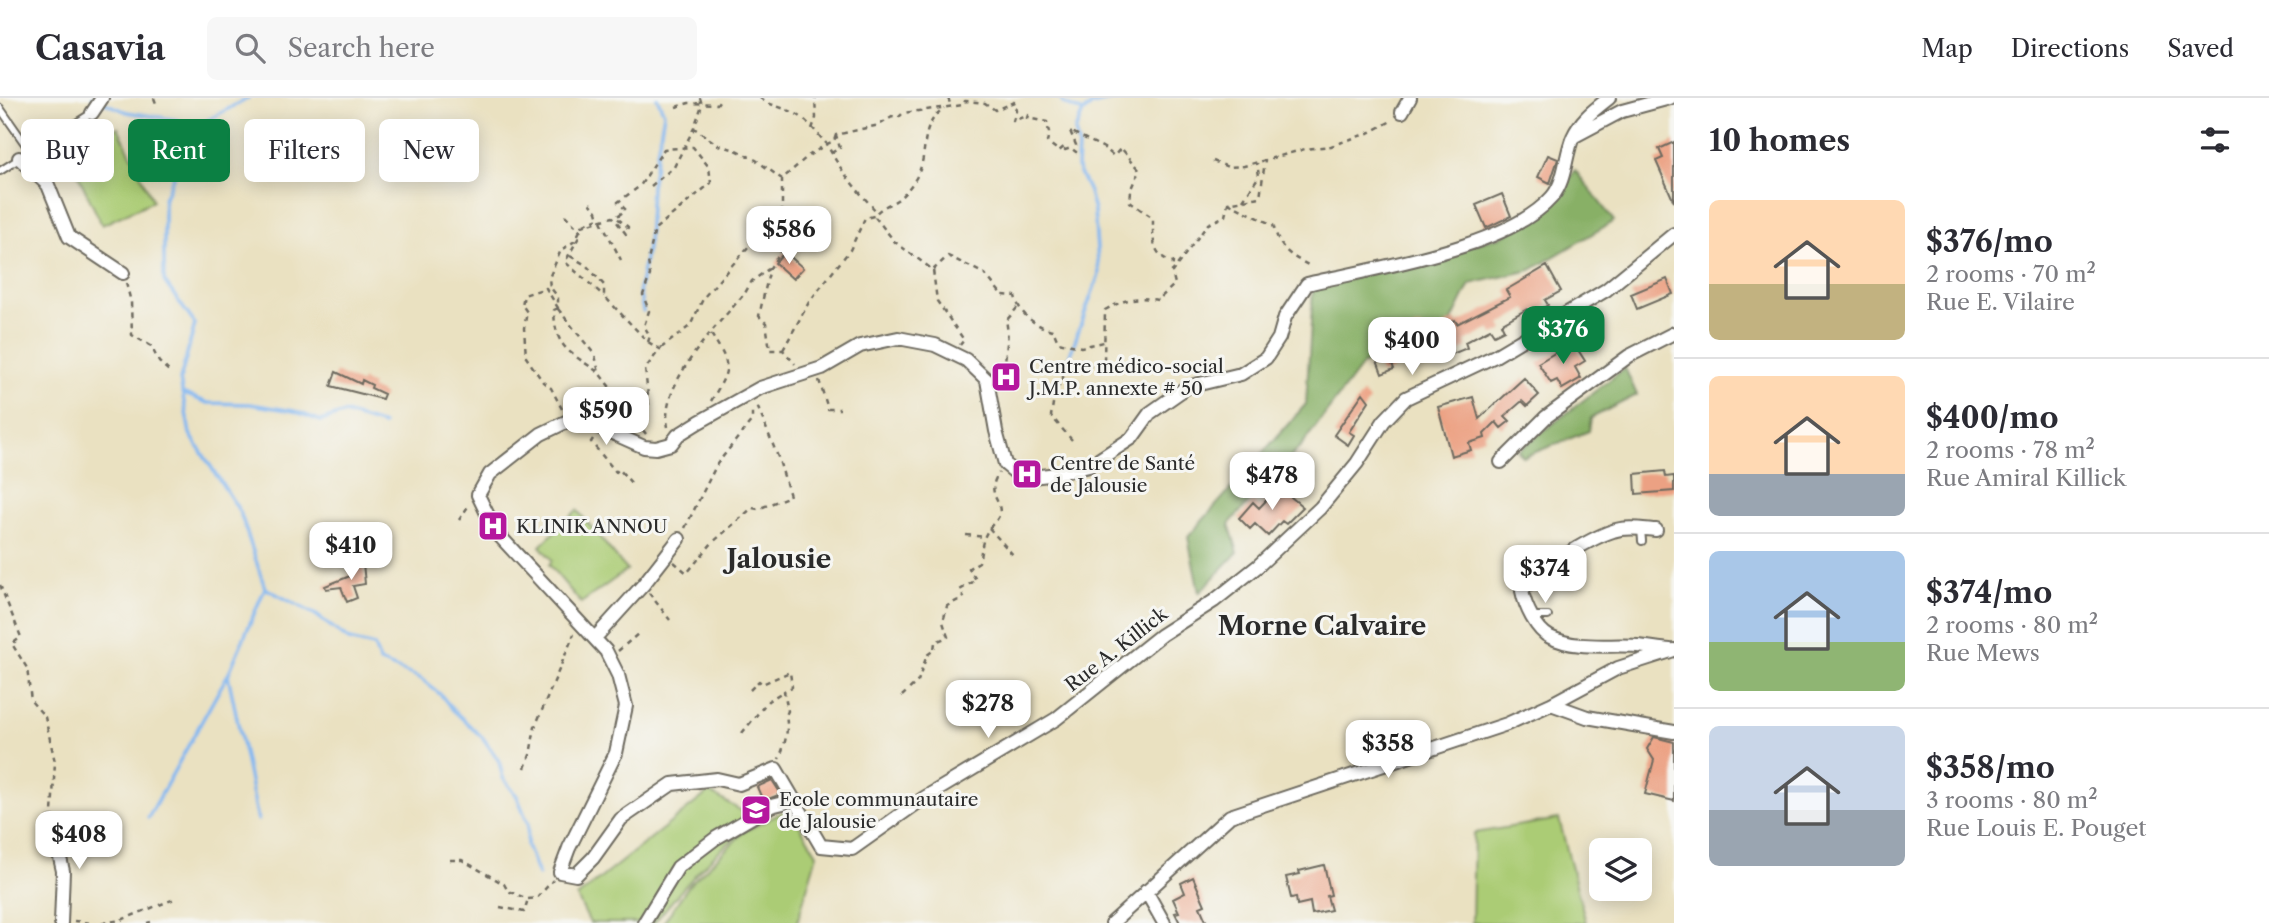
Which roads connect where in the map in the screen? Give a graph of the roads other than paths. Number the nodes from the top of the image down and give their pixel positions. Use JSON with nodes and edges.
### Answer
{"nodes":[{"id":1,"x":102,"y":98,"type":"edge"},
{"id":2,"x":1410,"y":98,"type":"edge"},
{"id":3,"x":1609,"y":98,"type":"edge"},
{"id":4,"x":1670,"y":98,"type":"edge"},
{"id":5,"x":0,"y":107,"type":"edge"},
{"id":6,"x":1402,"y":112,"type":"road end"},
{"id":7,"x":93,"y":113,"type":"joint"},
{"id":8,"x":83,"y":119,"type":"edge"},
{"id":9,"x":1573,"y":138,"type":"junction"},
{"id":10,"x":21,"y":149,"type":"edge"},
{"id":11,"x":21,"y":157,"type":"edge"},
{"id":12,"x":0,"y":171,"type":"edge"},
{"id":13,"x":46,"y":182,"type":"edge"},
{"id":14,"x":1674,"y":234,"type":"edge"},
{"id":15,"x":123,"y":273,"type":"road end"},
{"id":16,"x":1674,"y":333,"type":"edge"},
{"id":17,"x":1502,"y":461,"type":"dead end"},
{"id":18,"x":1656,"y":530,"type":"dead end"},
{"id":19,"x":679,"y":539,"type":"road end"},
{"id":20,"x":1532,"y":616,"type":"junction"},
{"id":21,"x":1548,"y":616,"type":"dead end"},
{"id":22,"x":595,"y":638,"type":"junction"},
{"id":23,"x":1674,"y":650,"type":"edge"},
{"id":24,"x":1551,"y":704,"type":"junction"},
{"id":25,"x":1674,"y":732,"type":"edge"},
{"id":26,"x":795,"y":800,"type":"junction"},
{"id":27,"x":51,"y":823,"type":"road end"},
{"id":28,"x":1146,"y":891,"type":"junction"},
{"id":29,"x":61,"y":922,"type":"edge"},
{"id":30,"x":644,"y":923,"type":"edge"},
{"id":31,"x":1112,"y":923,"type":"edge"},
{"id":32,"x":1164,"y":923,"type":"edge"}],
"edges":[{"from":1,"to":7,"type":"street"},
{"from":2,"to":6,"type":"street"},
{"from":3,"to":9,"type":"street"},
{"from":4,"to":9,"type":"street"},
{"from":5,"to":10,"type":"lane"},
{"from":7,"to":8,"type":"lane"},
{"from":9,"to":22,"type":"street"},
{"from":11,"to":12,"type":"lane"},
{"from":13,"to":15,"type":"street"},
{"from":14,"to":26,"type":"street","name":"Rue A. Killick"},
{"from":16,"to":17,"type":"street"},
{"from":18,"to":20,"type":"street"},
{"from":19,"to":22,"type":"street"},
{"from":20,"to":21,"type":"lane"},
{"from":20,"to":23,"type":"street"},
{"from":22,"to":26,"type":"street","name":"Rue A. Killick"},
{"from":23,"to":24,"type":"street"},
{"from":24,"to":25,"type":"street"},
{"from":24,"to":28,"type":"street"},
{"from":26,"to":30,"type":"street"},
{"from":27,"to":29,"type":"street"},
{"from":28,"to":31,"type":"street"},
{"from":28,"to":32,"type":"street"}]}
